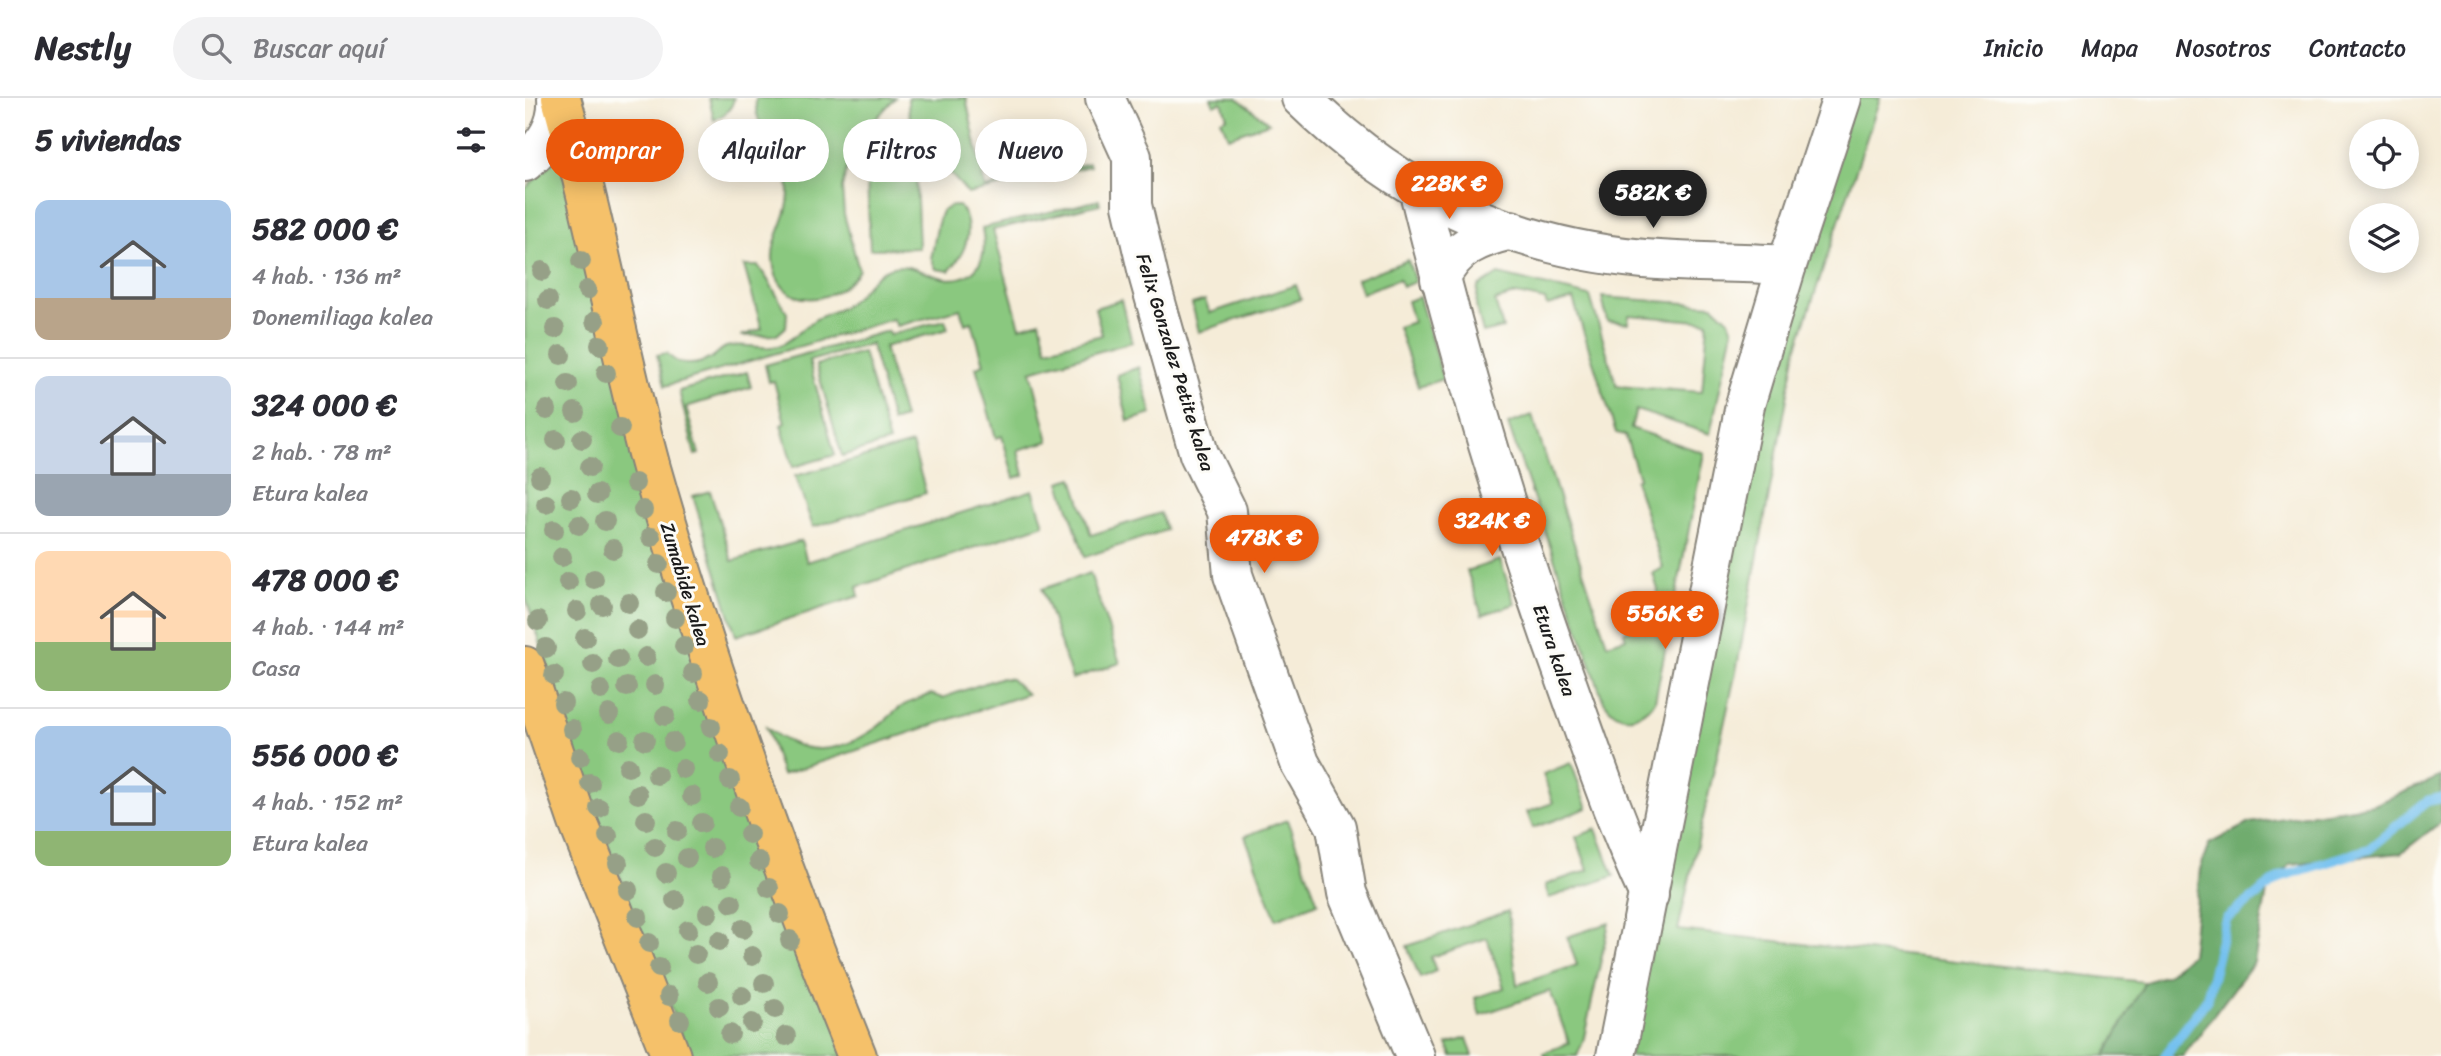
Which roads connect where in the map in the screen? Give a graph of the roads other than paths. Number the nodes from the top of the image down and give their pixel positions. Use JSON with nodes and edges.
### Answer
{"nodes":[{"id":1,"x":559,"y":98,"type":"edge"},
{"id":2,"x":1105,"y":98,"type":"edge"},
{"id":3,"x":1301,"y":98,"type":"edge"},
{"id":4,"x":1842,"y":98,"type":"edge"},
{"id":5,"x":525,"y":162,"type":"edge"},
{"id":6,"x":1419,"y":192,"type":"junction"},
{"id":7,"x":1511,"y":230,"type":"junction"},
{"id":8,"x":1787,"y":265,"type":"junction"},
{"id":9,"x":1440,"y":279,"type":"junction"},
{"id":10,"x":525,"y":666,"type":"edge"},
{"id":11,"x":1649,"y":895,"type":"junction"},
{"id":12,"x":671,"y":1056,"type":"edge"},
{"id":13,"x":857,"y":1056,"type":"edge"},
{"id":14,"x":1416,"y":1056,"type":"edge"},
{"id":15,"x":1616,"y":1056,"type":"edge"}],
"edges":[{"from":1,"to":5,"type":"street"},
{"from":1,"to":13,"type":"main road","name":"Zumabide kalea"},
{"from":2,"to":14,"type":"street","name":"Felix Gonzalez Petite kalea"},
{"from":3,"to":6,"type":"street"},
{"from":4,"to":8,"type":"street"},
{"from":6,"to":7,"type":"street"},
{"from":6,"to":9,"type":"street","name":"Etura kalea"},
{"from":7,"to":8,"type":"street"},
{"from":7,"to":9,"type":"street"},
{"from":8,"to":11,"type":"street"},
{"from":9,"to":11,"type":"street","name":"Etura kalea"},
{"from":10,"to":12,"type":"main road"},
{"from":11,"to":15,"type":"street"}]}
